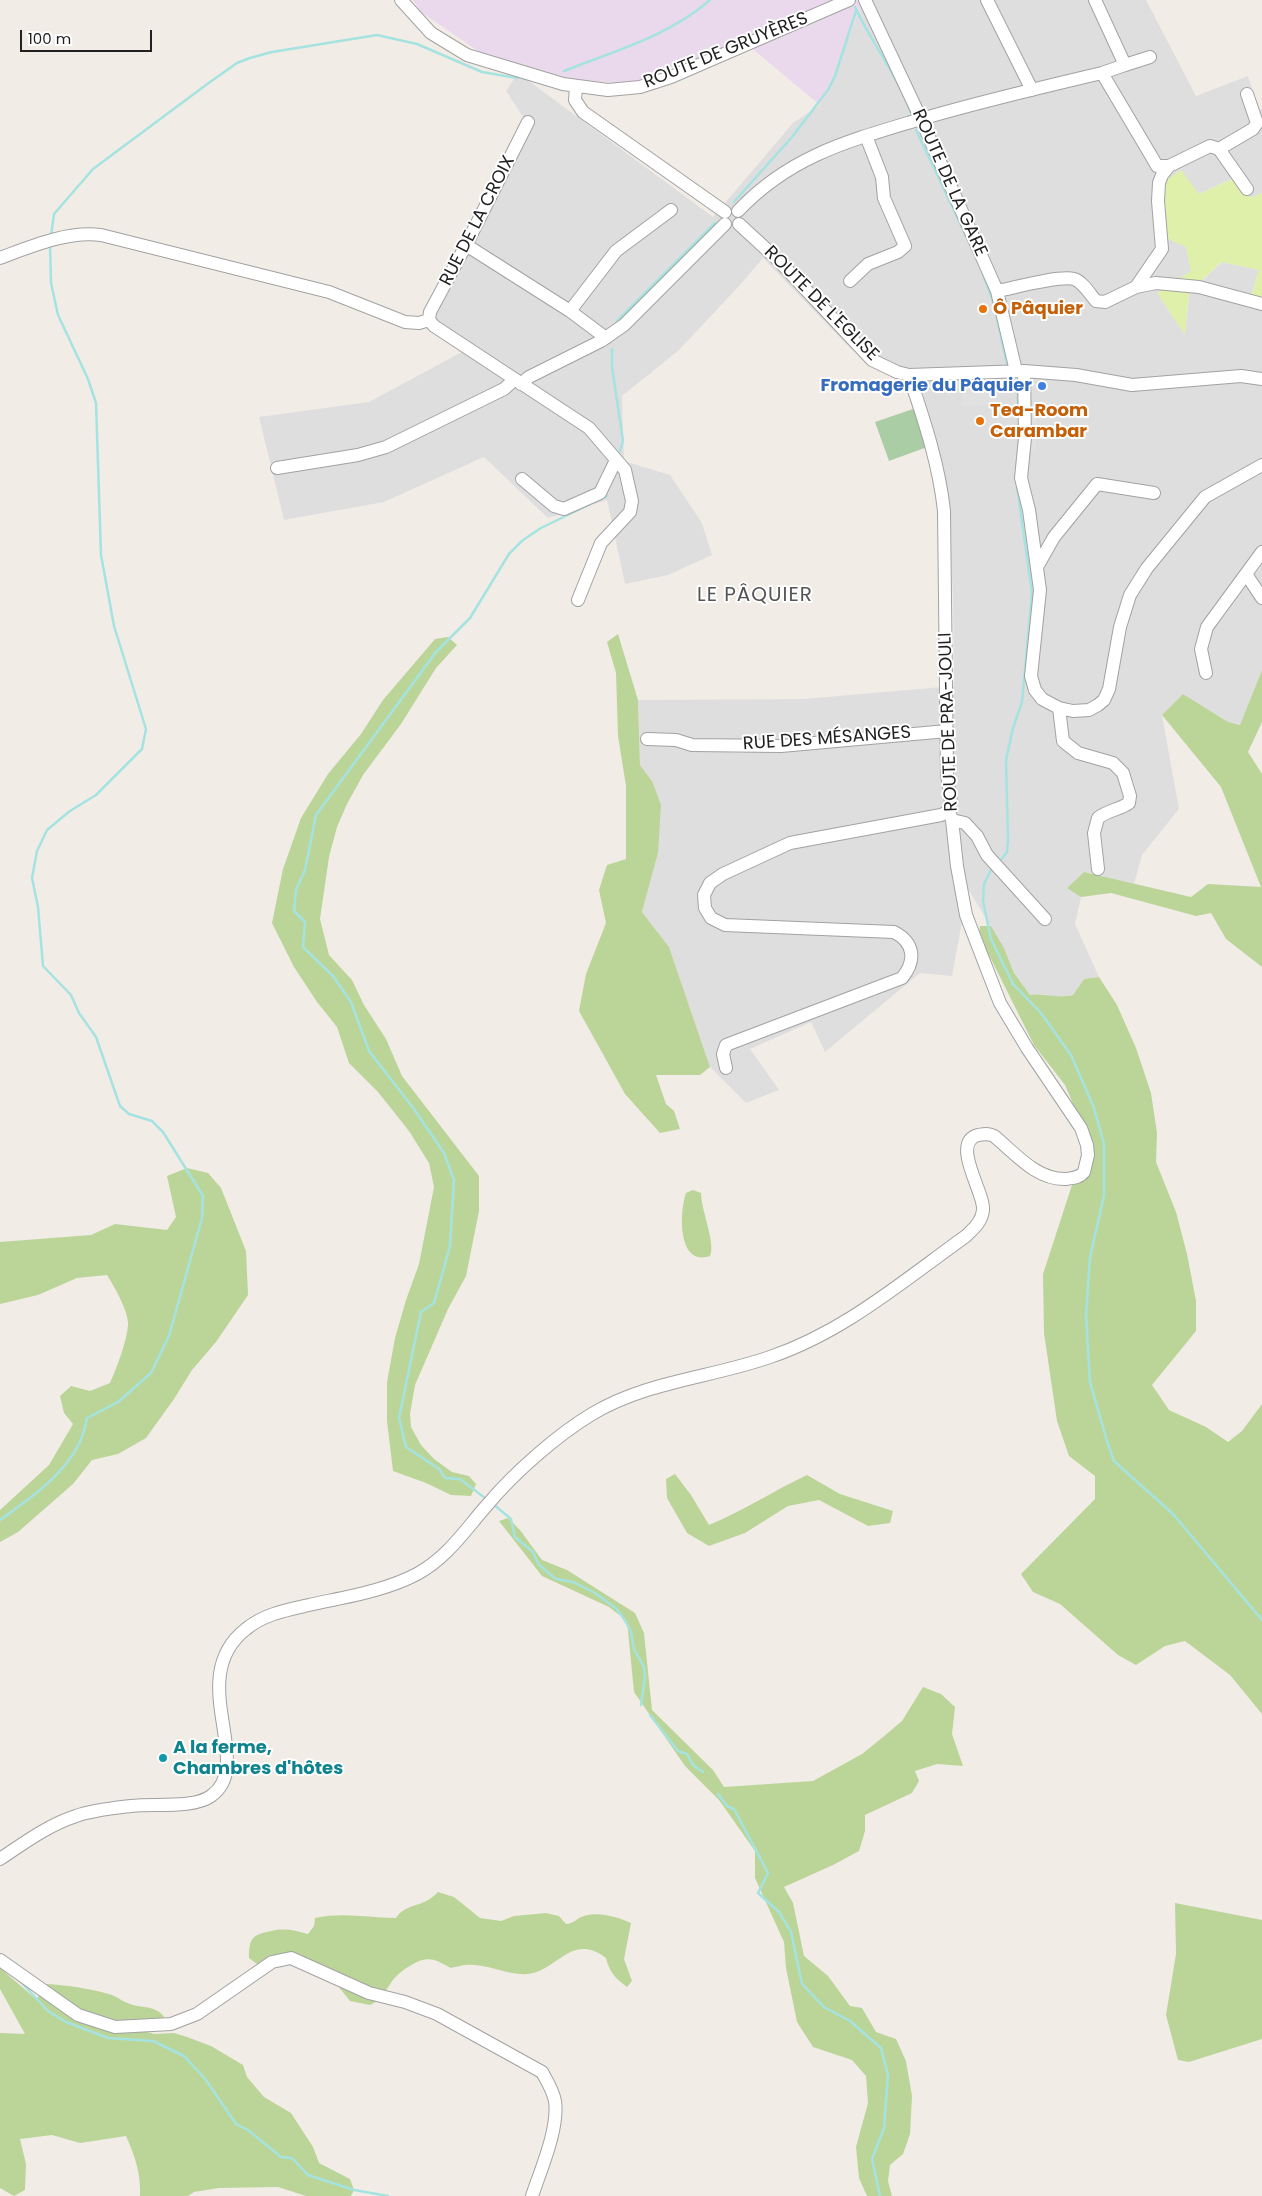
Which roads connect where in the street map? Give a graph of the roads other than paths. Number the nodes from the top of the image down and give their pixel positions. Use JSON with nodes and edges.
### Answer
{"nodes":[{"id":1,"x":401,"y":0,"type":"edge"},
{"id":2,"x":849,"y":0,"type":"edge"},
{"id":3,"x":864,"y":0,"type":"edge"},
{"id":4,"x":987,"y":0,"type":"edge"},
{"id":5,"x":1094,"y":0,"type":"edge"},
{"id":6,"x":1150,"y":57,"type":"dead end"},
{"id":7,"x":1125,"y":66,"type":"junction"},
{"id":8,"x":1102,"y":73,"type":"junction"},
{"id":9,"x":576,"y":87,"type":"junction"},
{"id":10,"x":1032,"y":90,"type":"junction"},
{"id":11,"x":1247,"y":94,"type":"dead end"},
{"id":12,"x":921,"y":119,"type":"junction"},
{"id":13,"x":528,"y":122,"type":"dead end"},
{"id":14,"x":866,"y":136,"type":"junction"},
{"id":15,"x":1219,"y":149,"type":"junction"},
{"id":16,"x":1169,"y":166,"type":"junction"},
{"id":17,"x":1246,"y":189,"type":"dead end"},
{"id":18,"x":671,"y":210,"type":"dead end"},
{"id":19,"x":739,"y":217,"type":"junction"},
{"id":20,"x":725,"y":218,"type":"junction"},
{"id":21,"x":466,"y":245,"type":"junction"},
{"id":22,"x":0,"y":258,"type":"edge"},
{"id":23,"x":850,"y":281,"type":"dead end"},
{"id":24,"x":1136,"y":287,"type":"junction"},
{"id":25,"x":997,"y":292,"type":"junction"},
{"id":26,"x":1262,"y":304,"type":"edge"},
{"id":27,"x":570,"y":311,"type":"junction"},
{"id":28,"x":429,"y":320,"type":"junction"},
{"id":29,"x":606,"y":338,"type":"junction"},
{"id":30,"x":1020,"y":371,"type":"junction"},
{"id":31,"x":909,"y":375,"type":"junction"},
{"id":32,"x":1262,"y":379,"type":"edge"},
{"id":33,"x":517,"y":382,"type":"junction"},
{"id":34,"x":616,"y":460,"type":"junction"},
{"id":35,"x":1262,"y":465,"type":"edge"},
{"id":36,"x":277,"y":468,"type":"dead end"},
{"id":37,"x":522,"y":478,"type":"dead end"},
{"id":38,"x":1154,"y":493,"type":"dead end"},
{"id":39,"x":1262,"y":552,"type":"edge"},
{"id":40,"x":1038,"y":567,"type":"junction"},
{"id":41,"x":1246,"y":574,"type":"junction"},
{"id":42,"x":1262,"y":598,"type":"edge"},
{"id":43,"x":578,"y":600,"type":"dead end"},
{"id":44,"x":1206,"y":673,"type":"dead end"},
{"id":45,"x":1059,"y":708,"type":"junction"},
{"id":46,"x":946,"y":731,"type":"junction"},
{"id":47,"x":647,"y":739,"type":"dead end"},
{"id":48,"x":951,"y":816,"type":"junction"},
{"id":49,"x":1098,"y":869,"type":"dead end"},
{"id":50,"x":1045,"y":919,"type":"dead end"},
{"id":51,"x":726,"y":1068,"type":"dead end"},
{"id":52,"x":0,"y":1859,"type":"edge"},
{"id":53,"x":0,"y":1960,"type":"edge"},
{"id":54,"x":532,"y":2196,"type":"edge"}],
"edges":[{"from":1,"to":9,"type":"street","name":"ROUTE DE GRUYÈRES"},
{"from":2,"to":9,"type":"street","name":"ROUTE DE GRUYÈRES"},
{"from":3,"to":12,"type":"street","name":"ROUTE DE LA GARE"},
{"from":4,"to":10,"type":"street"},
{"from":5,"to":7,"type":"street"},
{"from":6,"to":7,"type":"street"},
{"from":7,"to":8,"type":"street"},
{"from":8,"to":10,"type":"street"},
{"from":8,"to":16,"type":"street"},
{"from":9,"to":20,"type":"street"},
{"from":10,"to":12,"type":"street"},
{"from":11,"to":15,"type":"street"},
{"from":12,"to":14,"type":"street"},
{"from":12,"to":25,"type":"street","name":"ROUTE DE LA GARE"},
{"from":13,"to":21,"type":"street","name":"RUE DE LA CROIX"},
{"from":14,"to":19,"type":"street"},
{"from":14,"to":23,"type":"street"},
{"from":15,"to":16,"type":"street"},
{"from":15,"to":17,"type":"street"},
{"from":16,"to":24,"type":"street"},
{"from":18,"to":27,"type":"street"},
{"from":19,"to":20,"type":"street"},
{"from":19,"to":31,"type":"street","name":"ROUTE DE L'EGLISE"},
{"from":20,"to":29,"type":"street"},
{"from":21,"to":27,"type":"street"},
{"from":21,"to":28,"type":"street","name":"RUE DE LA CROIX"},
{"from":22,"to":28,"type":"street"},
{"from":24,"to":25,"type":"street"},
{"from":24,"to":26,"type":"street"},
{"from":25,"to":30,"type":"street","name":"ROUTE DE LA GARE"},
{"from":27,"to":29,"type":"street"},
{"from":28,"to":33,"type":"street"},
{"from":29,"to":33,"type":"street"},
{"from":30,"to":31,"type":"street"},
{"from":30,"to":32,"type":"street"},
{"from":30,"to":40,"type":"street","name":"ROUTE DE LA GARE"},
{"from":31,"to":46,"type":"street","name":"ROUTE DE PRA-JOULI"},
{"from":33,"to":34,"type":"street"},
{"from":33,"to":36,"type":"street"},
{"from":34,"to":37,"type":"street"},
{"from":34,"to":43,"type":"street"},
{"from":35,"to":45,"type":"street"},
{"from":38,"to":40,"type":"street"},
{"from":39,"to":41,"type":"street"},
{"from":40,"to":45,"type":"street","name":"ROUTE DE LA GARE"},
{"from":41,"to":42,"type":"street"},
{"from":41,"to":44,"type":"street"},
{"from":45,"to":49,"type":"street"},
{"from":46,"to":47,"type":"street","name":"RUE DES MÉSANGES"},
{"from":46,"to":48,"type":"street","name":"ROUTE DE PRA-JOULI"},
{"from":48,"to":50,"type":"street"},
{"from":48,"to":51,"type":"street"},
{"from":48,"to":52,"type":"street","name":"ROUTE DE PRA-JOULI"},
{"from":53,"to":54,"type":"street"}]}
